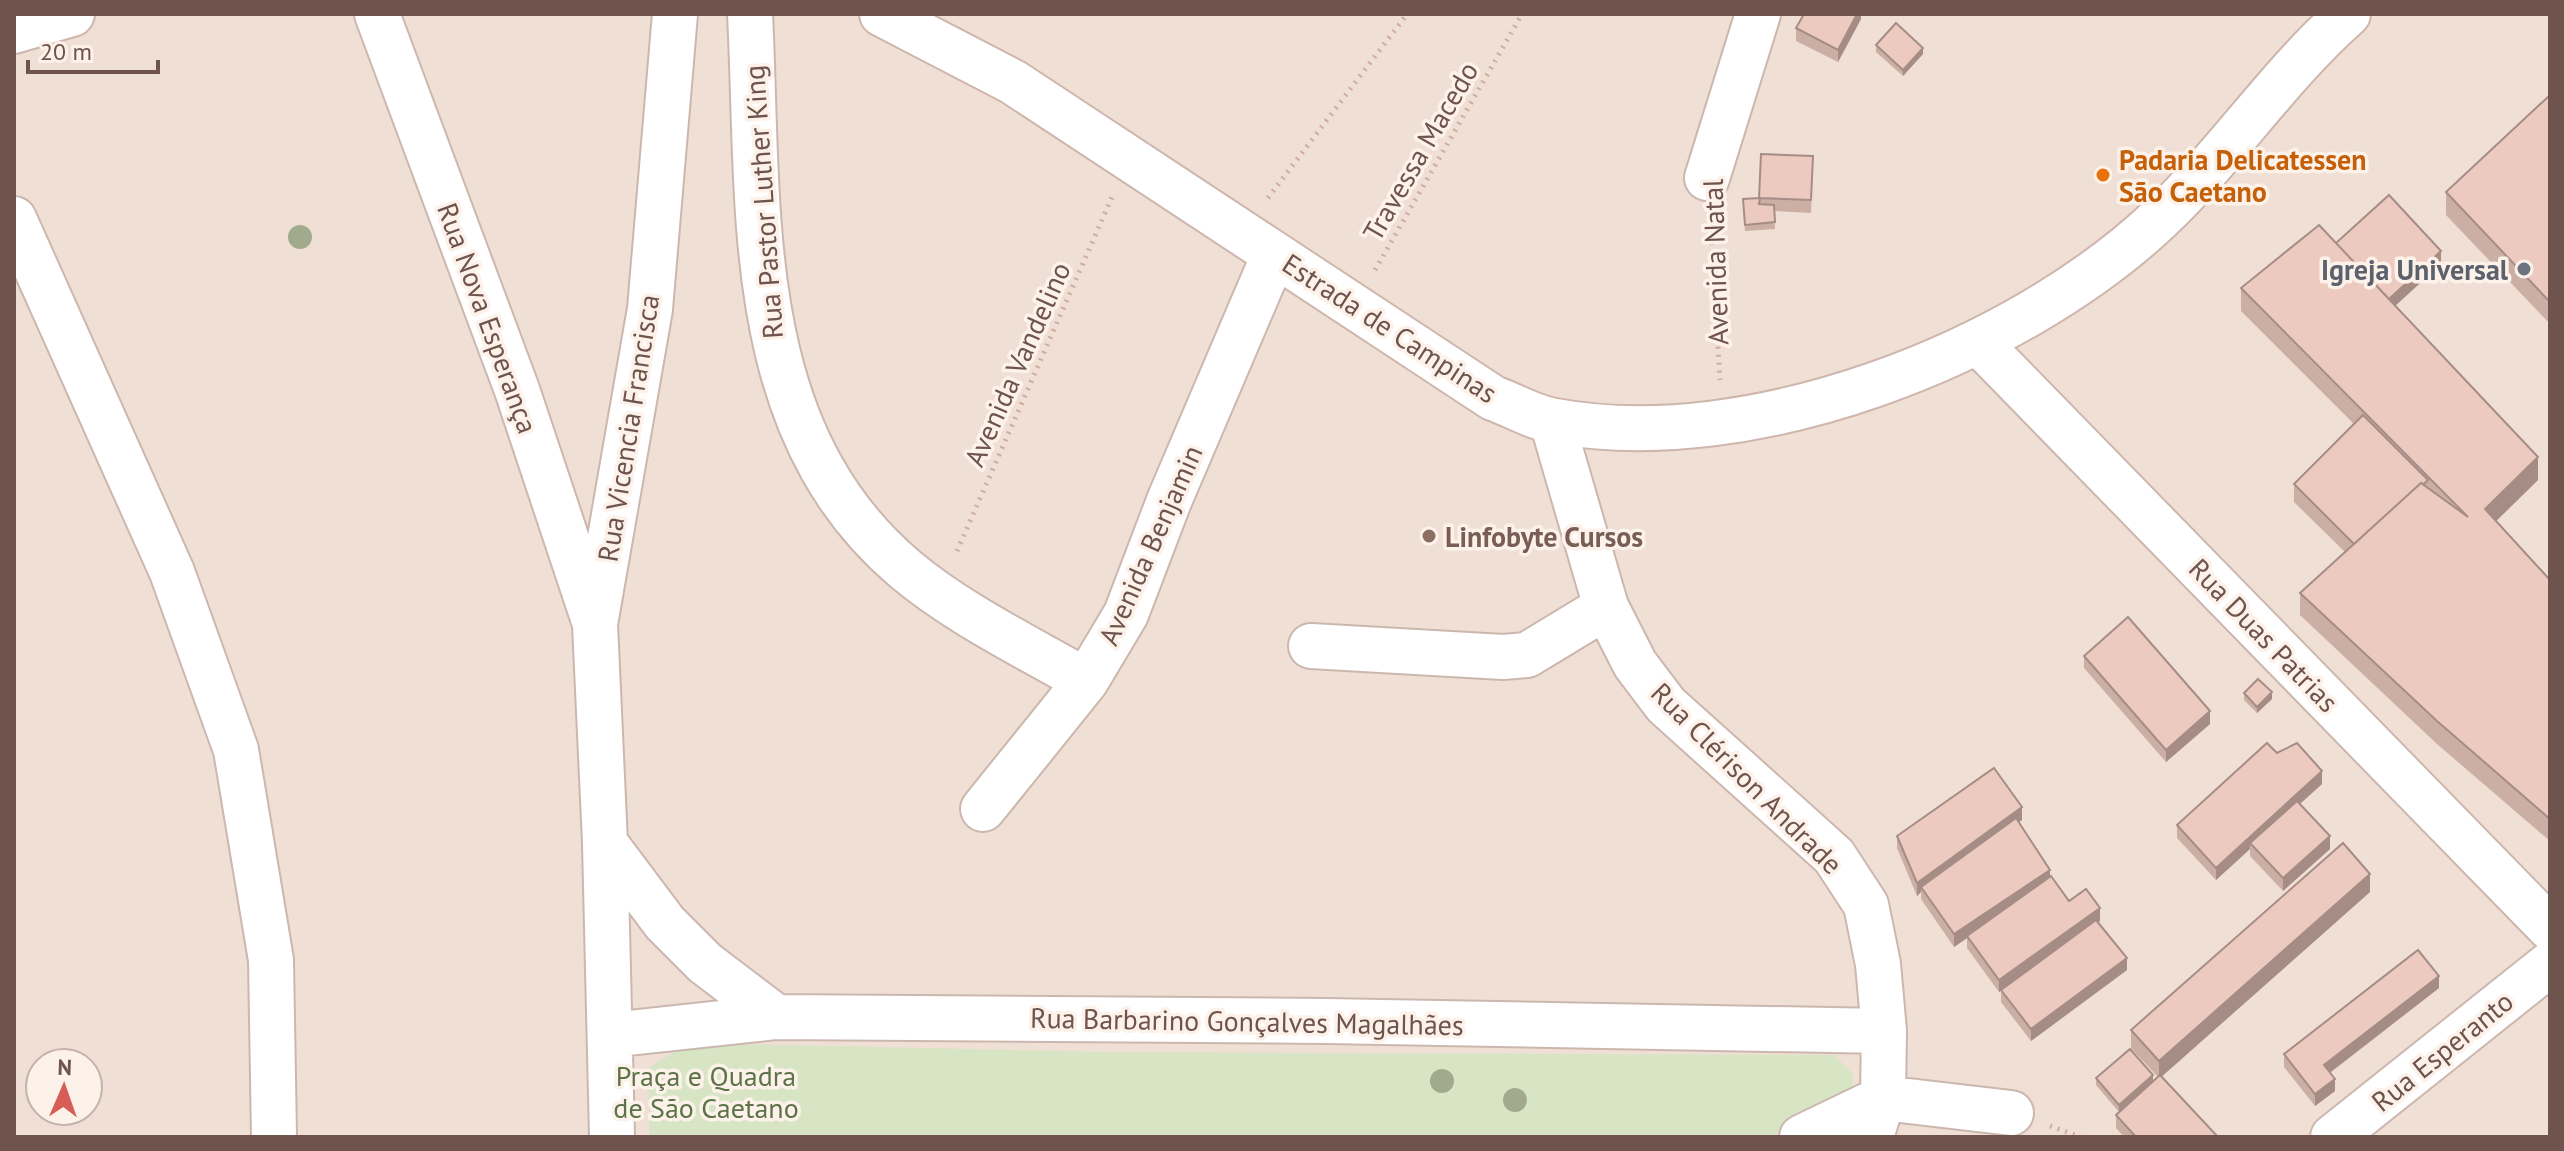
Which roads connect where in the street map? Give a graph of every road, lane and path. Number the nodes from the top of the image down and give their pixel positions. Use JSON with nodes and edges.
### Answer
{"nodes":[{"id":1,"x":72,"y":14,"type":"edge"},
{"id":2,"x":377,"y":14,"type":"edge"},
{"id":3,"x":675,"y":14,"type":"edge"},
{"id":4,"x":750,"y":14,"type":"edge"},
{"id":5,"x":882,"y":14,"type":"edge"},
{"id":6,"x":1407,"y":14,"type":"edge"},
{"id":7,"x":1522,"y":14,"type":"edge"},
{"id":8,"x":1758,"y":14,"type":"edge"},
{"id":9,"x":2348,"y":14,"type":"edge"},
{"id":10,"x":2317,"y":30,"type":"edge"},
{"id":11,"x":14,"y":31,"type":"edge"},
{"id":12,"x":1707,"y":178,"type":"joint"},
{"id":13,"x":1114,"y":193,"type":"dead end"},
{"id":14,"x":14,"y":219,"type":"edge"},
{"id":15,"x":1258,"y":244,"type":"junction"},
{"id":16,"x":1354,"y":308,"type":"junction"},
{"id":17,"x":1978,"y":342,"type":"junction"},
{"id":18,"x":1552,"y":421,"type":"junction"},
{"id":19,"x":1723,"y":421,"type":"junction"},
{"id":20,"x":957,"y":551,"type":"dead end"},
{"id":21,"x":1606,"y":607,"type":"junction"},
{"id":22,"x":595,"y":624,"type":"junction"},
{"id":23,"x":1311,"y":646,"type":"dead end"},
{"id":24,"x":1086,"y":681,"type":"junction"},
{"id":25,"x":983,"y":809,"type":"dead end"},
{"id":26,"x":605,"y":843,"type":"junction"},
{"id":27,"x":2550,"y":928,"type":"edge"},
{"id":28,"x":2550,"y":964,"type":"edge"},
{"id":29,"x":776,"y":1017,"type":"junction"},
{"id":30,"x":1884,"y":1031,"type":"junction"},
{"id":31,"x":610,"y":1035,"type":"junction"},
{"id":32,"x":2011,"y":1113,"type":"dead end"},
{"id":33,"x":1877,"y":1117,"type":"edge"},
{"id":34,"x":274,"y":1137,"type":"edge"},
{"id":35,"x":612,"y":1137,"type":"edge"},
{"id":36,"x":1802,"y":1137,"type":"edge"},
{"id":37,"x":2333,"y":1137,"type":"edge"}],
"edges":[{"from":1,"to":11,"type":"street"},
{"from":2,"to":22,"type":"street","name":"Rua Nova Esperança"},
{"from":3,"to":22,"type":"street","name":"Rua Vicencia Francisca"},
{"from":4,"to":24,"type":"street","name":"Rua Pastor Luther King"},
{"from":5,"to":15,"type":"street","name":"Estrada de Campinas"},
{"from":6,"to":15,"type":"path"},
{"from":7,"to":16,"type":"path","name":"Travessa Macedo"},
{"from":8,"to":12,"type":"street","name":"Avenida Natal"},
{"from":9,"to":10,"type":"street","name":"Estrada de Campinas"},
{"from":10,"to":17,"type":"street","name":"Estrada de Campinas"},
{"from":12,"to":19,"type":"path","name":"Avenida Natal"},
{"from":13,"to":20,"type":"path","name":"Avenida Vandelino"},
{"from":14,"to":34,"type":"street"},
{"from":15,"to":16,"type":"street","name":"Estrada de Campinas"},
{"from":15,"to":24,"type":"street","name":"Avenida Benjamin"},
{"from":16,"to":18,"type":"street","name":"Estrada de Campinas"},
{"from":17,"to":19,"type":"street","name":"Estrada de Campinas"},
{"from":17,"to":27,"type":"street","name":"Rua Duas Patrias"},
{"from":18,"to":19,"type":"street","name":"Estrada de Campinas"},
{"from":18,"to":21,"type":"street","name":"Rua Clérison Andrade"},
{"from":21,"to":23,"type":"street"},
{"from":21,"to":30,"type":"street","name":"Rua Clérison Andrade"},
{"from":22,"to":26,"type":"street","name":"Rua Vicencia Francisca"},
{"from":24,"to":25,"type":"street","name":"Avenida Benjamin"},
{"from":26,"to":29,"type":"street"},
{"from":26,"to":31,"type":"street","name":"Rua Vicencia Francisca"},
{"from":28,"to":37,"type":"street","name":"Rua Esperanto"},
{"from":29,"to":30,"type":"street","name":"Rua Barbarino Gonçalves Magalhães"},
{"from":29,"to":31,"type":"street","name":"Rua Barbarino Gonçalves Magalhães"},
{"from":30,"to":33,"type":"street","name":"Rua Clérison Andrade"},
{"from":31,"to":35,"type":"street","name":"Rua Vicencia Francisca"},
{"from":32,"to":33,"type":"street"},
{"from":33,"to":36,"type":"street"}]}
